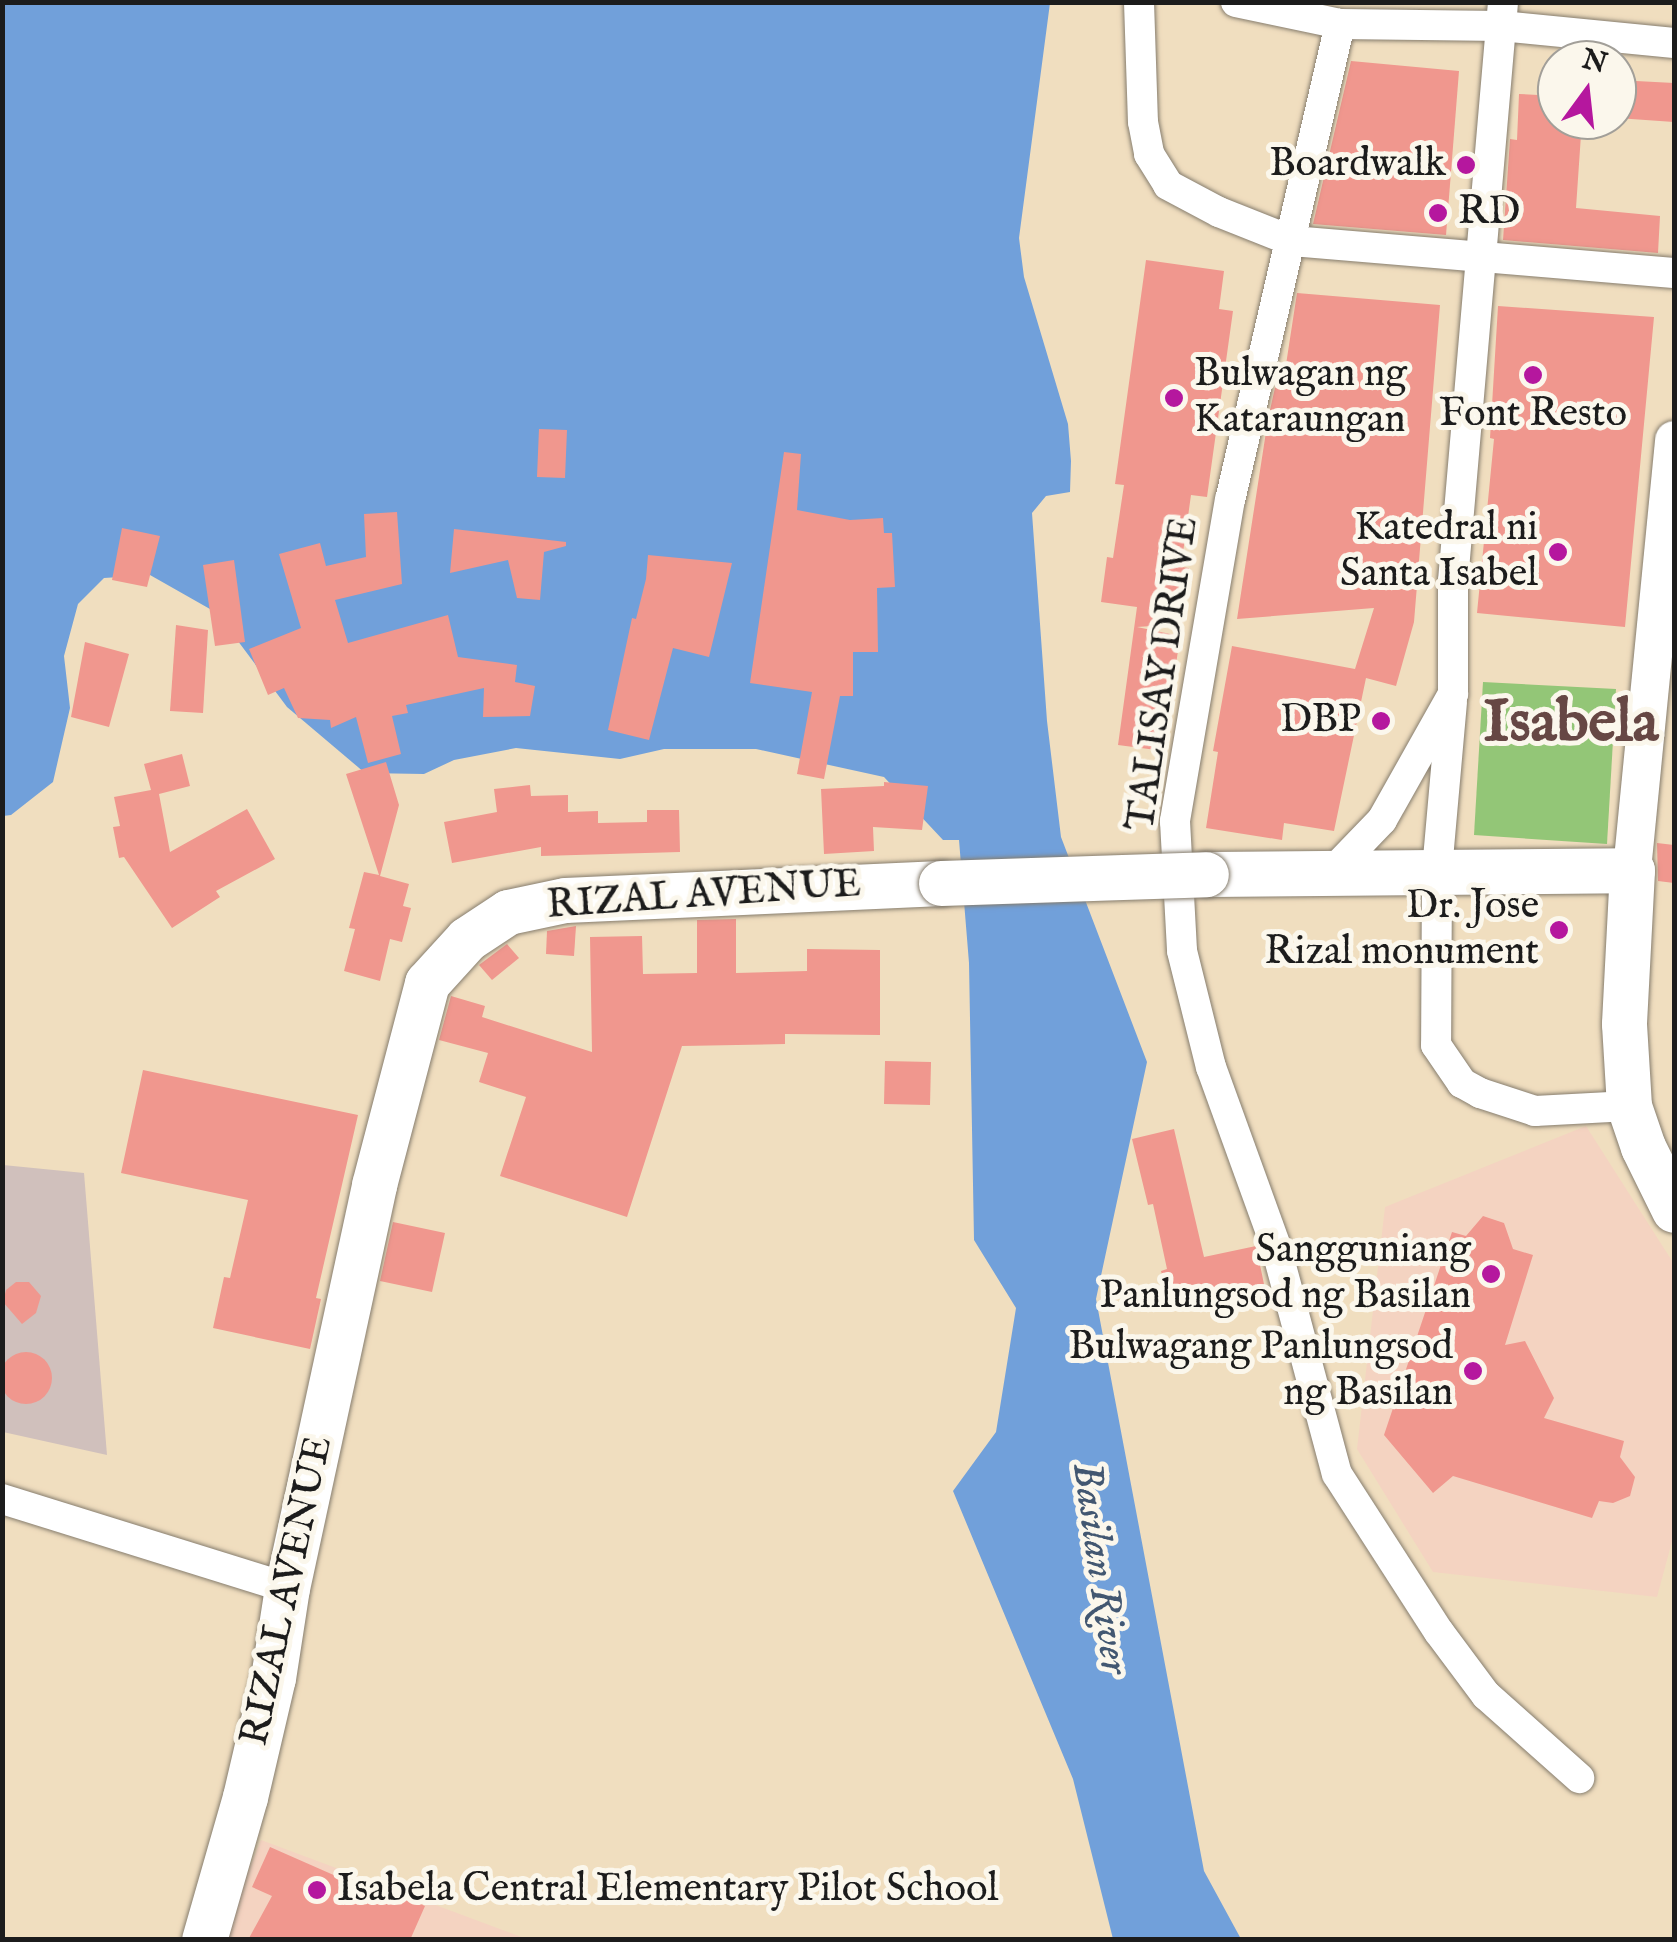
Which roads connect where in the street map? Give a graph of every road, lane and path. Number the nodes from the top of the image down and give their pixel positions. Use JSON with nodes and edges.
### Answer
{"nodes":[{"id":1,"x":1140,"y":2,"type":"edge"},
{"id":2,"x":1236,"y":2,"type":"edge"},
{"id":3,"x":1502,"y":14,"type":"edge"},
{"id":4,"x":1340,"y":24,"type":"junction"},
{"id":5,"x":1674,"y":44,"type":"edge"},
{"id":6,"x":1292,"y":240,"type":"junction"},
{"id":7,"x":1484,"y":256,"type":"junction"},
{"id":8,"x":1674,"y":273,"type":"edge"},
{"id":9,"x":1674,"y":440,"type":"edge"},
{"id":10,"x":1453,"y":694,"type":"junction"},
{"id":11,"x":1632,"y":870,"type":"junction"},
{"id":12,"x":1438,"y":871,"type":"junction"},
{"id":13,"x":1332,"y":872,"type":"junction"},
{"id":14,"x":1629,"y":1106,"type":"junction"},
{"id":15,"x":1674,"y":1210,"type":"edge"},
{"id":16,"x":2,"y":1499,"type":"edge"},
{"id":17,"x":286,"y":1588,"type":"junction"},
{"id":18,"x":1579,"y":1778,"type":"dead end"},
{"id":19,"x":204,"y":1940,"type":"edge"}],
"edges":[{"from":1,"to":6,"type":"street"},
{"from":2,"to":4,"type":"street"},
{"from":3,"to":4,"type":"street"},
{"from":3,"to":5,"type":"street"},
{"from":3,"to":7,"type":"street"},
{"from":4,"to":6,"type":"street","name":"TALISAY DRIVE"},
{"from":6,"to":7,"type":"street"},
{"from":6,"to":18,"type":"street","name":"TALISAY DRIVE"},
{"from":7,"to":8,"type":"street"},
{"from":7,"to":10,"type":"street"},
{"from":9,"to":11,"type":"street"},
{"from":10,"to":12,"type":"street"},
{"from":10,"to":13,"type":"street"},
{"from":11,"to":12,"type":"main road","name":"RIZAL AVENUE"},
{"from":11,"to":14,"type":"main road"},
{"from":12,"to":13,"type":"main road","name":"RIZAL AVENUE"},
{"from":12,"to":14,"type":"street"},
{"from":13,"to":17,"type":"main road","name":"RIZAL AVENUE","bridge":true},
{"from":14,"to":15,"type":"main road"},
{"from":16,"to":17,"type":"street"},
{"from":17,"to":19,"type":"main road","name":"RIZAL AVENUE"}]}
